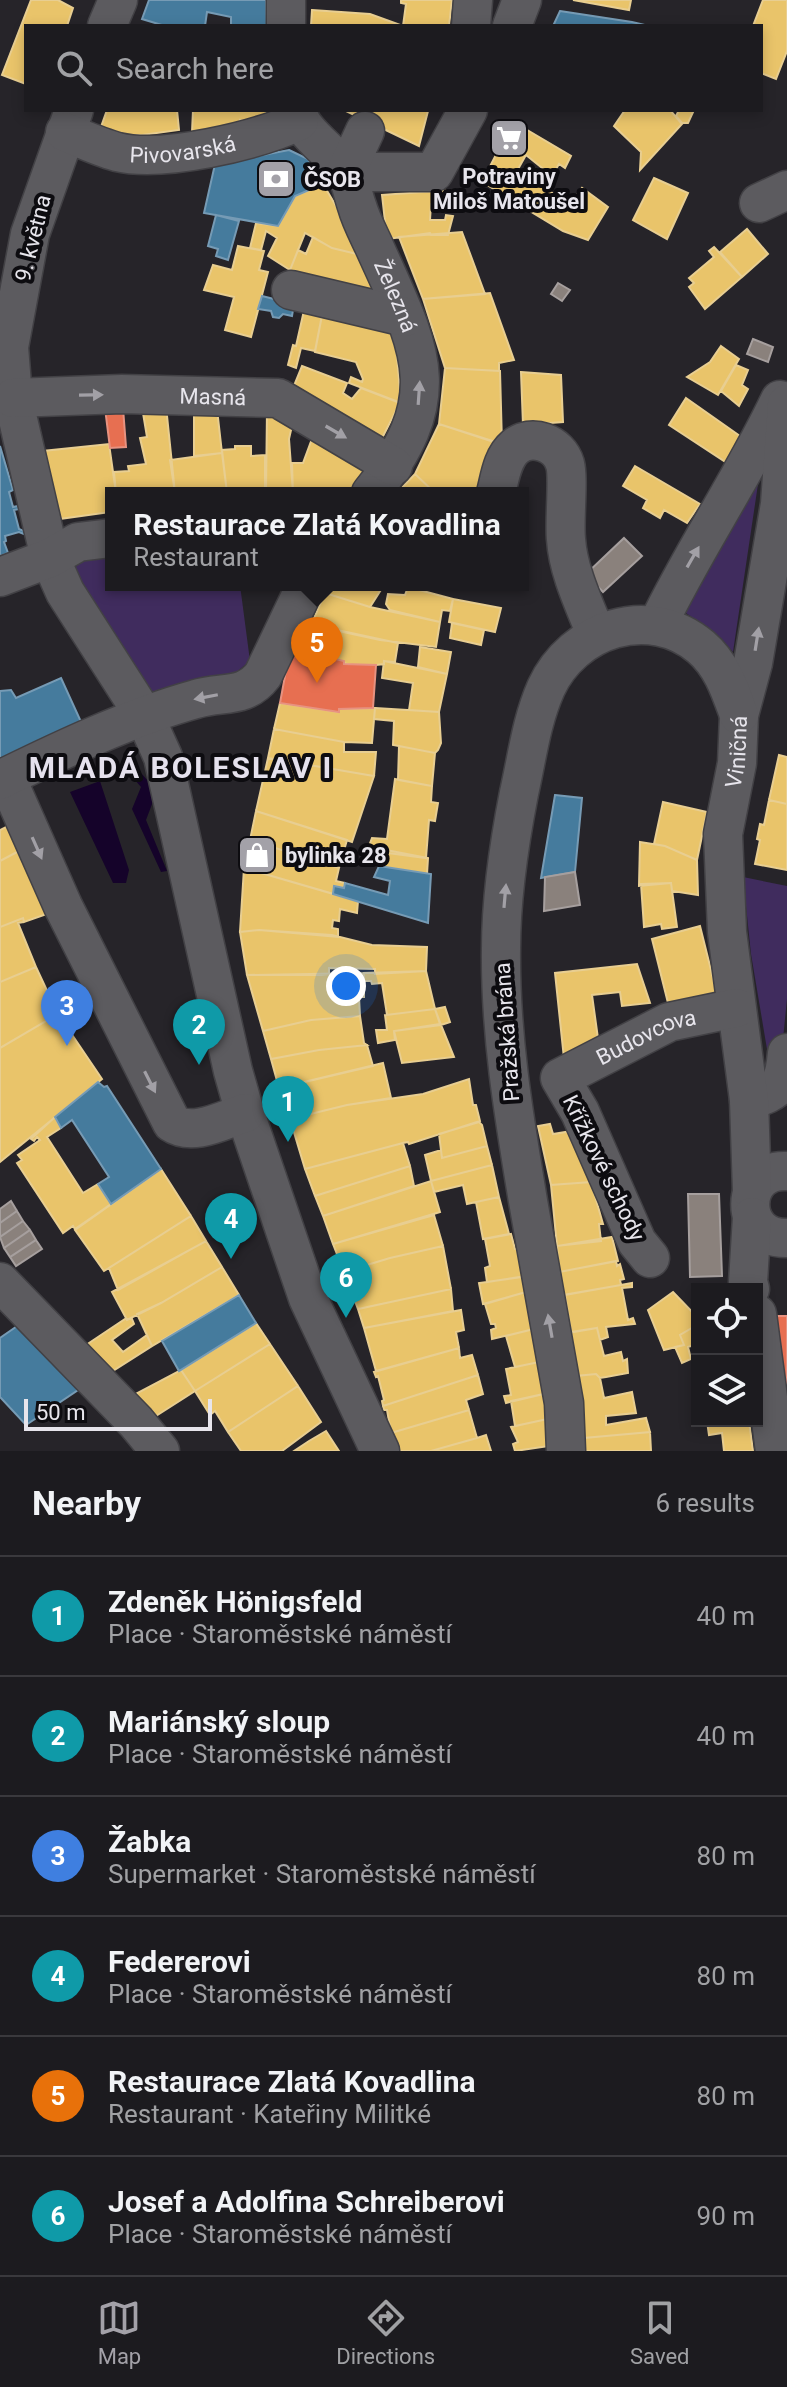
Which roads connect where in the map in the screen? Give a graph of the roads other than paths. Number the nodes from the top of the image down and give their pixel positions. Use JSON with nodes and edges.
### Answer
{"nodes":[{"id":1,"x":118,"y":0,"type":"edge"},
{"id":2,"x":286,"y":0,"type":"edge"},
{"id":3,"x":473,"y":0,"type":"edge"},
{"id":4,"x":522,"y":0,"type":"edge"},
{"id":5,"x":108,"y":24,"type":"edge"},
{"id":6,"x":286,"y":24,"type":"edge"},
{"id":7,"x":471,"y":24,"type":"edge"},
{"id":8,"x":513,"y":24,"type":"edge"},
{"id":9,"x":465,"y":112,"type":"edge"},
{"id":10,"x":297,"y":116,"type":"edge"},
{"id":11,"x":70,"y":121,"type":"edge"},
{"id":12,"x":365,"y":131,"type":"dead end"},
{"id":13,"x":346,"y":172,"type":"junction"},
{"id":14,"x":291,"y":290,"type":"dead end"},
{"id":15,"x":405,"y":317,"type":"junction"},
{"id":16,"x":5,"y":347,"type":"edge"},
{"id":17,"x":787,"y":384,"type":"edge"},
{"id":18,"x":13,"y":398,"type":"junction"},
{"id":19,"x":787,"y":404,"type":"edge"},
{"id":20,"x":573,"y":426,"type":"dead end"},
{"id":21,"x":565,"y":464,"type":"junction"},
{"id":22,"x":382,"y":479,"type":"edge"},
{"id":23,"x":498,"y":487,"type":"edge"},
{"id":24,"x":105,"y":539,"type":"edge"},
{"id":25,"x":50,"y":558,"type":"junction"},
{"id":26,"x":0,"y":577,"type":"edge"},
{"id":27,"x":303,"y":591,"type":"edge"},
{"id":28,"x":657,"y":626,"type":"junction"},
{"id":29,"x":596,"y":634,"type":"junction"},
{"id":30,"x":739,"y":715,"type":"junction"},
{"id":31,"x":145,"y":717,"type":"junction"},
{"id":32,"x":3,"y":778,"type":"edge"},
{"id":33,"x":736,"y":1008,"type":"junction"},
{"id":34,"x":787,"y":1053,"type":"edge"},
{"id":35,"x":560,"y":1078,"type":"joint"},
{"id":36,"x":749,"y":1100,"type":"junction"},
{"id":37,"x":245,"y":1113,"type":"junction"},
{"id":38,"x":787,"y":1162,"type":"edge"},
{"id":39,"x":787,"y":1171,"type":"edge"},
{"id":40,"x":752,"y":1204,"type":"junction"},
{"id":41,"x":786,"y":1238,"type":"edge"},
{"id":42,"x":650,"y":1258,"type":"dead end"},
{"id":43,"x":0,"y":1282,"type":"edge"},
{"id":44,"x":748,"y":1283,"type":"edge"},
{"id":45,"x":758,"y":1283,"type":"edge"},
{"id":46,"x":762,"y":1355,"type":"edge"},
{"id":47,"x":160,"y":1451,"type":"edge"},
{"id":48,"x":380,"y":1451,"type":"edge"},
{"id":49,"x":566,"y":1451,"type":"edge"},
{"id":50,"x":775,"y":1451,"type":"edge"}],
"edges":[{"from":1,"to":5,"type":"street"},
{"from":2,"to":6,"type":"street"},
{"from":3,"to":7,"type":"street"},
{"from":4,"to":8,"type":"street"},
{"from":9,"to":13,"type":"street"},
{"from":10,"to":11,"type":"street","name":"Pivovarská"},
{"from":10,"to":13,"type":"street","name":"Železná"},
{"from":11,"to":16,"type":"street","name":"9. května"},
{"from":12,"to":13,"type":"street"},
{"from":13,"to":15,"type":"street","name":"Železná"},
{"from":14,"to":15,"type":"street"},
{"from":22,"to":15,"type":"street","name":"Železná","one_way":true},
{"from":16,"to":18,"type":"street","name":"9. května"},
{"from":28,"to":17,"type":"street","one_way":true},
{"from":18,"to":22,"type":"street","name":"Masná","one_way":true},
{"from":18,"to":25,"type":"street","name":"9. května"},
{"from":30,"to":19,"type":"street","name":"Viničná","one_way":true},
{"from":20,"to":21,"type":"street"},
{"from":21,"to":23,"type":"street"},
{"from":21,"to":29,"type":"street"},
{"from":24,"to":25,"type":"street"},
{"from":25,"to":26,"type":"street"},
{"from":25,"to":31,"type":"street","name":"9. května"},
{"from":27,"to":31,"type":"street","one_way":true},
{"from":28,"to":29,"type":"street","name":"Pražská brána"},
{"from":28,"to":30,"type":"street","name":"Pražská brána"},
{"from":49,"to":29,"type":"street","name":"Pražská brána","one_way":true},
{"from":30,"to":33,"type":"street","name":"Viničná"},
{"from":31,"to":32,"type":"street"},
{"from":31,"to":37,"type":"street","name":"9. května"},
{"from":32,"to":37,"type":"street","one_way":true},
{"from":33,"to":35,"type":"street","name":"Budovcova"},
{"from":33,"to":36,"type":"street","name":"Viničná"},
{"from":34,"to":36,"type":"street"},
{"from":35,"to":42,"type":"street","name":"Křížkové schody"},
{"from":36,"to":38,"type":"street","name":"Viničná"},
{"from":36,"to":40,"type":"street","name":"Viničná"},
{"from":37,"to":48,"type":"street","name":"9. května"},
{"from":39,"to":40,"type":"street"},
{"from":40,"to":41,"type":"street"},
{"from":40,"to":44,"type":"street","name":"Viničná"},
{"from":41,"to":45,"type":"street"},
{"from":43,"to":47,"type":"street"},
{"from":46,"to":50,"type":"street"}]}
